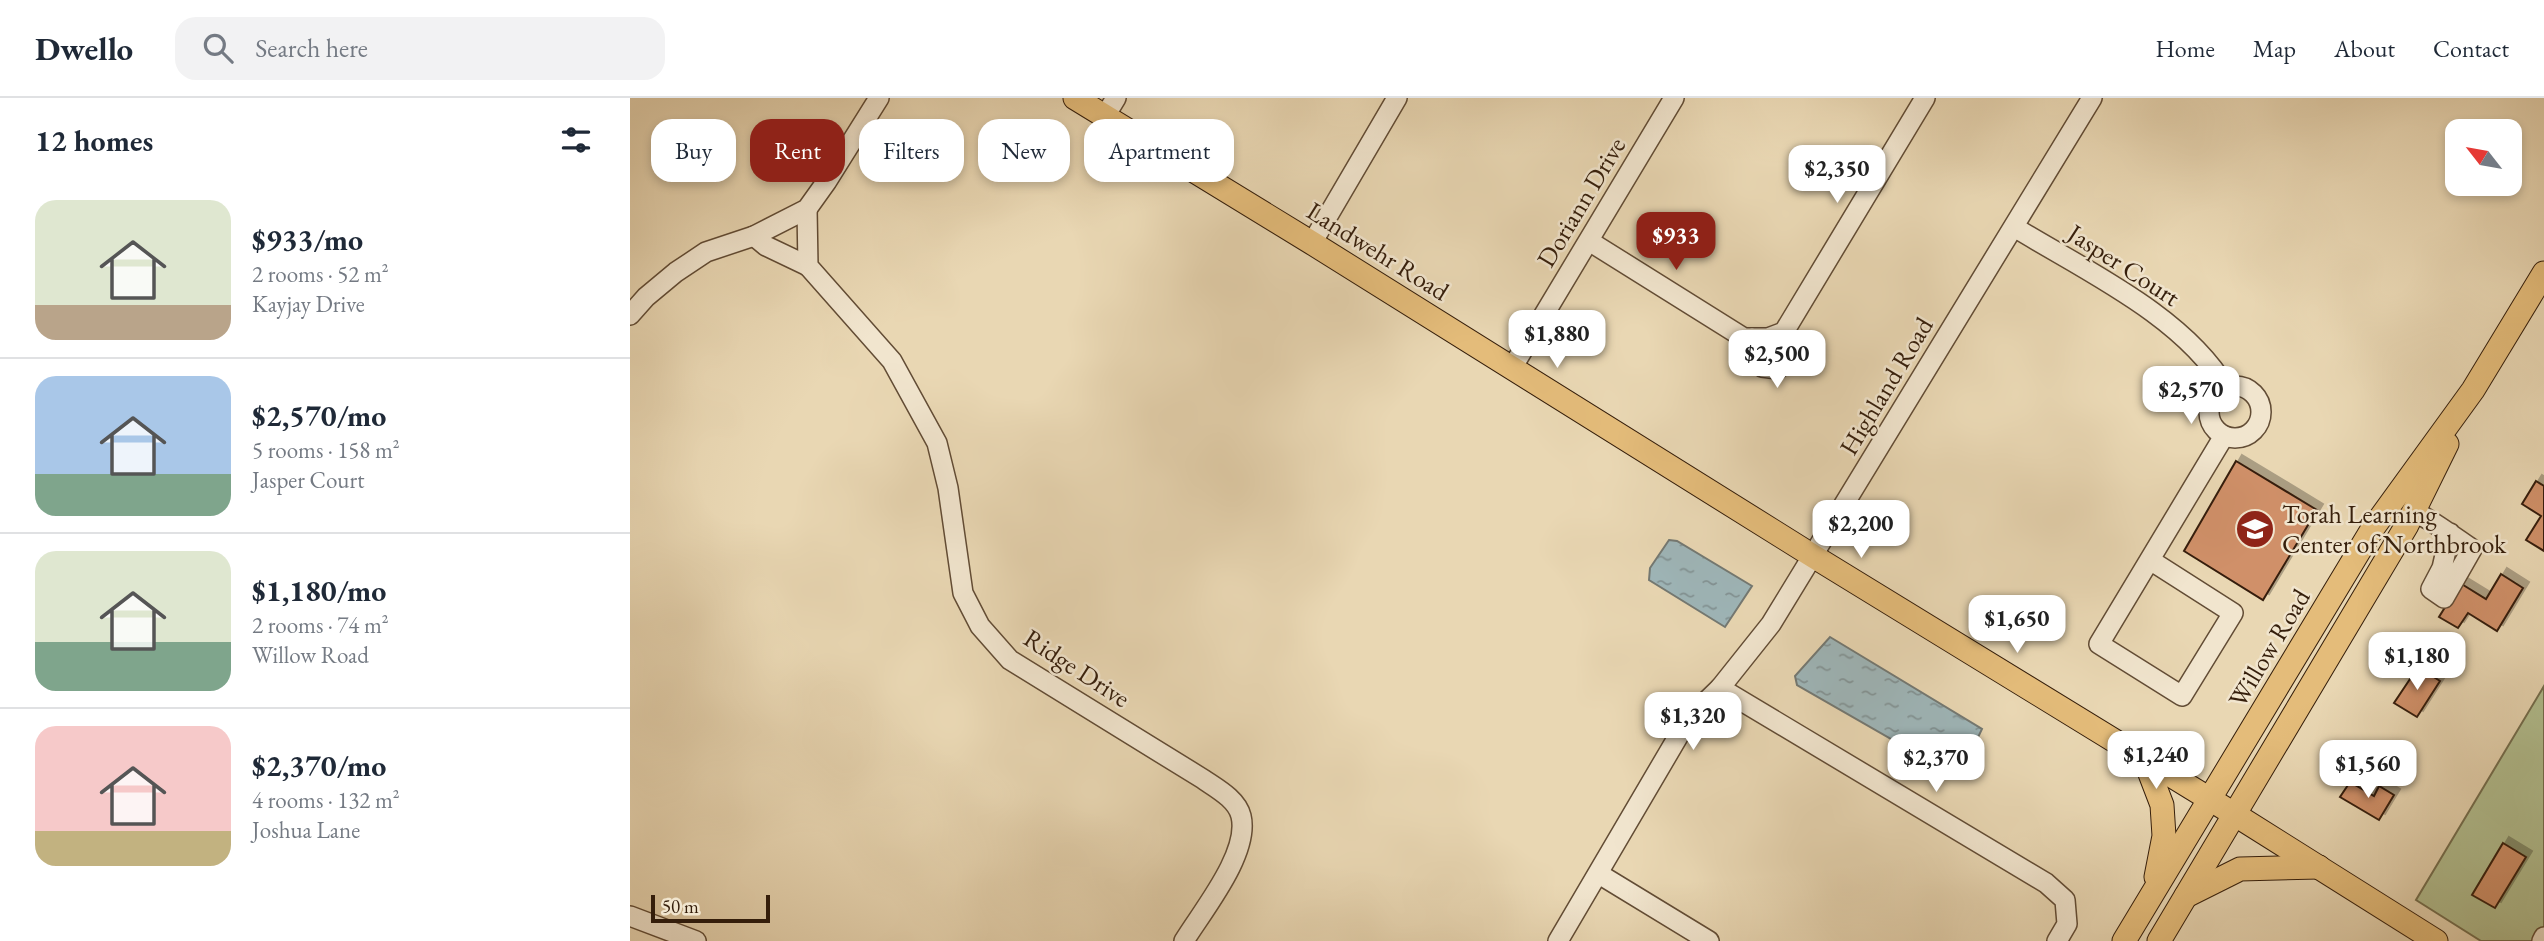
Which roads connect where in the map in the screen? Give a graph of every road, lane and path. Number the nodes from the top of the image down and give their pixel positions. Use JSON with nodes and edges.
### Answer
{"nodes":[{"id":1,"x":878,"y":98,"type":"edge"},
{"id":2,"x":1075,"y":98,"type":"edge"},
{"id":3,"x":1397,"y":98,"type":"edge"},
{"id":4,"x":1674,"y":98,"type":"edge"},
{"id":5,"x":1925,"y":98,"type":"edge"},
{"id":6,"x":2092,"y":98,"type":"edge"},
{"id":7,"x":1111,"y":107,"type":"edge"},
{"id":8,"x":807,"y":209,"type":"junction"},
{"id":9,"x":2014,"y":227,"type":"junction"},
{"id":10,"x":754,"y":236,"type":"junction"},
{"id":11,"x":1589,"y":241,"type":"junction"},
{"id":12,"x":1312,"y":243,"type":"junction"},
{"id":13,"x":808,"y":266,"type":"junction"},
{"id":14,"x":2544,"y":273,"type":"edge"},
{"id":15,"x":2537,"y":302,"type":"edge"},
{"id":16,"x":630,"y":315,"type":"edge"},
{"id":17,"x":1784,"y":332,"type":"junction"},
{"id":18,"x":1752,"y":338,"type":"junction"},
{"id":19,"x":1512,"y":368,"type":"junction"},
{"id":20,"x":2226,"y":388,"type":"junction"},
{"id":21,"x":2473,"y":390,"type":"junction"},
{"id":22,"x":2224,"y":436,"type":"junction"},
{"id":23,"x":2414,"y":511,"type":"junction"},
{"id":24,"x":2450,"y":533,"type":"dead end"},
{"id":25,"x":1813,"y":556,"type":"junction"},
{"id":26,"x":2150,"y":560,"type":"junction"},
{"id":27,"x":1720,"y":688,"type":"junction"},
{"id":28,"x":2144,"y":758,"type":"junction"},
{"id":29,"x":2211,"y":799,"type":"junction"},
{"id":30,"x":2234,"y":814,"type":"junction"},
{"id":31,"x":2319,"y":867,"type":"junction"},
{"id":32,"x":1599,"y":874,"type":"junction"},
{"id":33,"x":2186,"y":896,"type":"junction"},
{"id":34,"x":2151,"y":897,"type":"junction"},
{"id":35,"x":630,"y":916,"type":"edge"},
{"id":36,"x":696,"y":941,"type":"edge"},
{"id":37,"x":1184,"y":941,"type":"edge"},
{"id":38,"x":1558,"y":941,"type":"edge"},
{"id":39,"x":1709,"y":941,"type":"edge"},
{"id":40,"x":2057,"y":941,"type":"edge"},
{"id":41,"x":2124,"y":941,"type":"edge"},
{"id":42,"x":2159,"y":941,"type":"edge"},
{"id":43,"x":2436,"y":941,"type":"edge"}],
"edges":[{"from":1,"to":8,"type":"street"},
{"from":2,"to":7,"type":"main road","name":"Landwehr Road"},
{"from":3,"to":12,"type":"street"},
{"from":4,"to":11,"type":"street","name":"Doriann Drive"},
{"from":5,"to":17,"type":"street"},
{"from":6,"to":9,"type":"street","name":"Highland Road"},
{"from":7,"to":12,"type":"main road","name":"Landwehr Road"},
{"from":8,"to":10,"type":"street"},
{"from":8,"to":13,"type":"street"},
{"from":9,"to":20,"type":"street","name":"Jasper Court"},
{"from":9,"to":25,"type":"street","name":"Highland Road"},
{"from":10,"to":13,"type":"street"},
{"from":10,"to":16,"type":"street"},
{"from":11,"to":18,"type":"street"},
{"from":11,"to":19,"type":"street","name":"Doriann Drive"},
{"from":12,"to":19,"type":"main road","name":"Landwehr Road"},
{"from":13,"to":37,"type":"street","name":"Ridge Drive"},
{"from":14,"to":15,"type":"main road","name":"Willow Road"},
{"from":15,"to":21,"type":"main road","name":"Willow Road"},
{"from":17,"to":18,"type":"street"},
{"from":17,"to":18,"type":"street"},
{"from":19,"to":25,"type":"main road","name":"Landwehr Road"},
{"from":20,"to":22,"type":"street"},
{"from":20,"to":22,"type":"street"},
{"from":21,"to":23,"type":"main road","name":"Willow Road"},
{"from":21,"to":29,"type":"main road","name":"Willow Road"},
{"from":22,"to":26,"type":"street"},
{"from":23,"to":24,"type":"street"},
{"from":23,"to":30,"type":"main road","name":"Willow Road"},
{"from":25,"to":27,"type":"street","name":"Highland Road"},
{"from":25,"to":28,"type":"main road","name":"Landwehr Road"},
{"from":26,"to":26,"type":"street"},
{"from":27,"to":32,"type":"street","name":"Highland Road"},
{"from":27,"to":40,"type":"street"},
{"from":28,"to":29,"type":"main road","name":"Landwehr Road"},
{"from":28,"to":34,"type":"main road"},
{"from":29,"to":30,"type":"main road","name":"Landwehr Road"},
{"from":29,"to":34,"type":"main road","name":"Willow Road"},
{"from":30,"to":31,"type":"main road","name":"Landwehr Road"},
{"from":30,"to":33,"type":"main road","name":"Willow Road"},
{"from":31,"to":33,"type":"main road"},
{"from":31,"to":43,"type":"main road","name":"Landwehr Road"},
{"from":32,"to":38,"type":"street","name":"Highland Road"},
{"from":32,"to":39,"type":"street"},
{"from":33,"to":42,"type":"main road","name":"Willow Road"},
{"from":34,"to":41,"type":"main road","name":"Willow Road"},
{"from":35,"to":36,"type":"street"}]}
